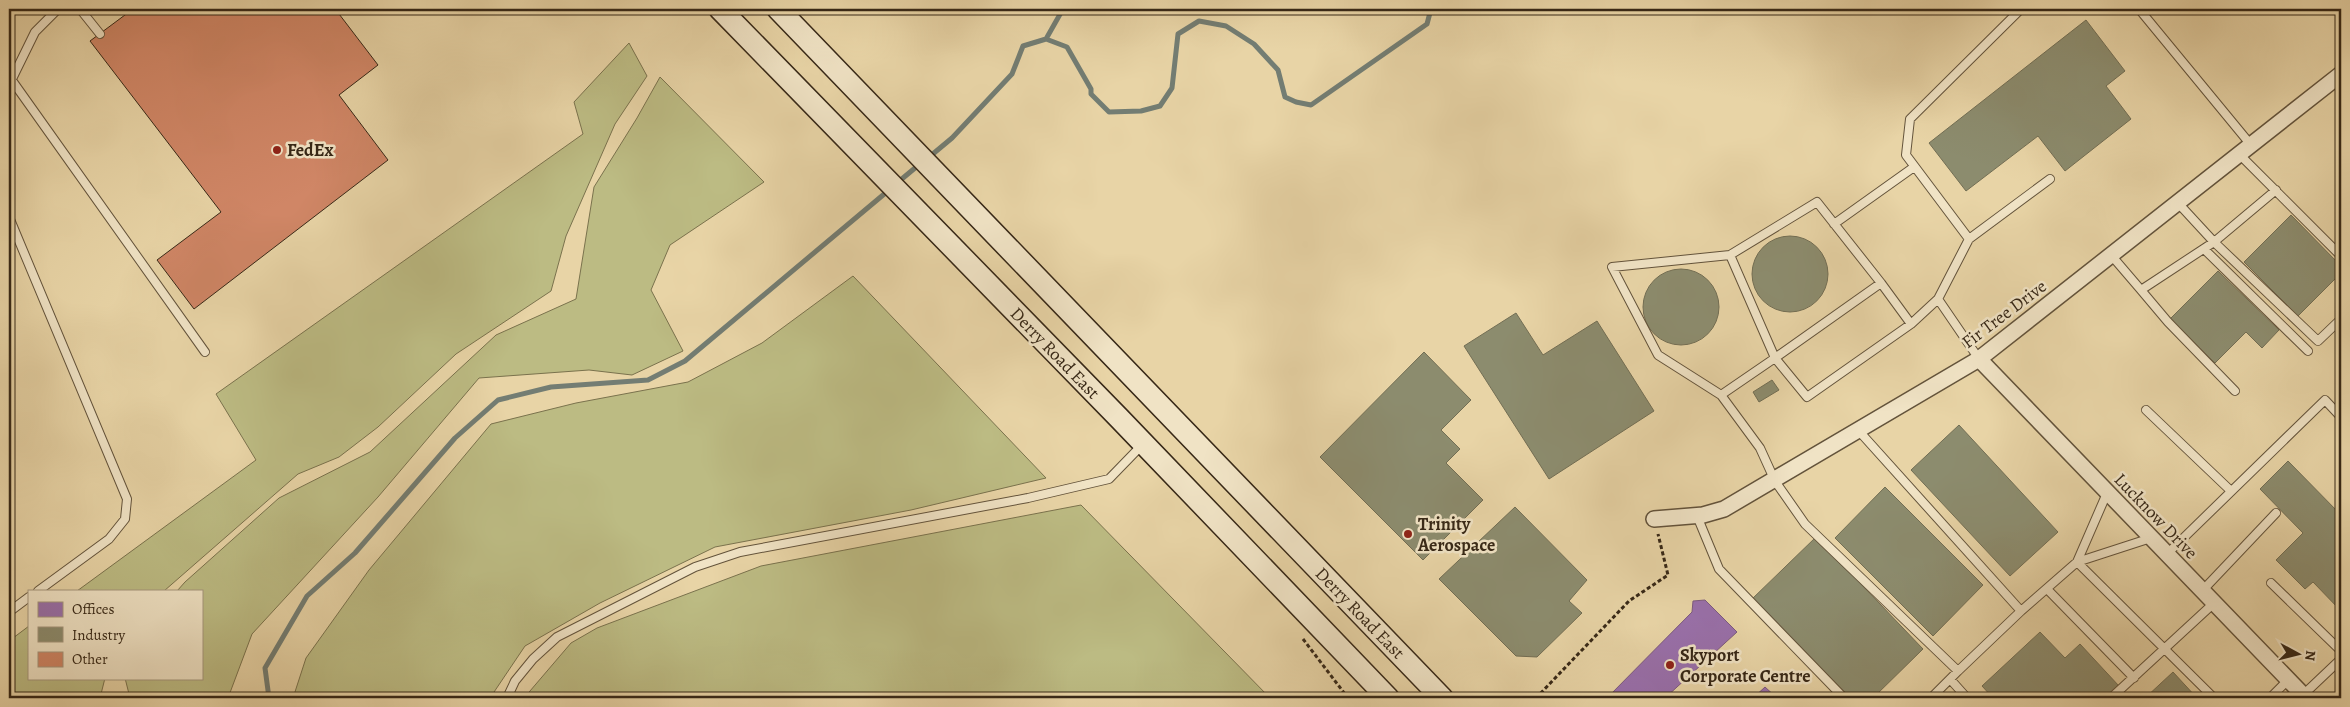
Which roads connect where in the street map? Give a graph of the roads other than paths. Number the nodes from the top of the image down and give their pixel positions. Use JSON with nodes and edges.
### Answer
{"nodes":[{"id":1,"x":58,"y":9,"type":"edge"},
{"id":2,"x":80,"y":9,"type":"edge"},
{"id":3,"x":720,"y":9,"type":"edge"},
{"id":4,"x":778,"y":9,"type":"edge"},
{"id":5,"x":2021,"y":9,"type":"edge"},
{"id":6,"x":2139,"y":9,"type":"edge"},
{"id":7,"x":100,"y":34,"type":"dead end"},
{"id":8,"x":2341,"y":74,"type":"edge"},
{"id":9,"x":10,"y":82,"type":"edge"},
{"id":10,"x":2245,"y":150,"type":"junction"},
{"id":11,"x":1914,"y":167,"type":"junction"},
{"id":12,"x":2050,"y":179,"type":"dead end"},
{"id":13,"x":2276,"y":190,"type":"junction"},
{"id":14,"x":2178,"y":203,"type":"junction"},
{"id":15,"x":9,"y":217,"type":"edge"},
{"id":16,"x":1834,"y":224,"type":"junction"},
{"id":17,"x":1969,"y":240,"type":"junction"},
{"id":18,"x":2214,"y":242,"type":"junction"},
{"id":19,"x":2204,"y":249,"type":"junction"},
{"id":20,"x":1730,"y":255,"type":"junction"},
{"id":21,"x":2111,"y":255,"type":"junction"},
{"id":22,"x":2341,"y":256,"type":"edge"},
{"id":23,"x":1881,"y":283,"type":"junction"},
{"id":24,"x":2141,"y":290,"type":"junction"},
{"id":25,"x":1938,"y":299,"type":"junction"},
{"id":26,"x":2341,"y":319,"type":"edge"},
{"id":27,"x":1911,"y":324,"type":"junction"},
{"id":28,"x":2308,"y":351,"type":"dead end"},
{"id":29,"x":205,"y":352,"type":"dead end"},
{"id":30,"x":1776,"y":358,"type":"junction"},
{"id":31,"x":1978,"y":359,"type":"junction"},
{"id":32,"x":2234,"y":391,"type":"dead end"},
{"id":33,"x":1721,"y":395,"type":"junction"},
{"id":34,"x":2146,"y":410,"type":"dead end"},
{"id":35,"x":2341,"y":417,"type":"edge"},
{"id":36,"x":1858,"y":430,"type":"junction"},
{"id":37,"x":1143,"y":443,"type":"junction"},
{"id":38,"x":1775,"y":481,"type":"junction"},
{"id":39,"x":2232,"y":491,"type":"junction"},
{"id":40,"x":2107,"y":493,"type":"junction"},
{"id":41,"x":2276,"y":513,"type":"dead end"},
{"id":42,"x":1697,"y":516,"type":"junction"},
{"id":43,"x":1654,"y":519,"type":"road end"},
{"id":44,"x":2151,"y":538,"type":"junction"},
{"id":45,"x":2166,"y":554,"type":"junction"},
{"id":46,"x":2077,"y":562,"type":"junction"},
{"id":47,"x":2271,"y":583,"type":"dead end"},
{"id":48,"x":2047,"y":589,"type":"junction"},
{"id":49,"x":39,"y":590,"type":"edge"},
{"id":50,"x":2202,"y":591,"type":"junction"},
{"id":51,"x":28,"y":598,"type":"edge"},
{"id":52,"x":2214,"y":603,"type":"junction"},
{"id":53,"x":2021,"y":611,"type":"junction"},
{"id":54,"x":9,"y":612,"type":"edge"},
{"id":55,"x":2165,"y":649,"type":"junction"},
{"id":56,"x":2341,"y":651,"type":"edge"},
{"id":57,"x":2341,"y":659,"type":"edge"},
{"id":58,"x":1958,"y":671,"type":"junction"},
{"id":59,"x":2134,"y":678,"type":"junction"},
{"id":60,"x":1950,"y":680,"type":"junction"},
{"id":61,"x":2288,"y":680,"type":"junction"},
{"id":62,"x":2304,"y":697,"type":"edge"},
{"id":63,"x":508,"y":698,"type":"edge"},
{"id":64,"x":1388,"y":698,"type":"edge"},
{"id":65,"x":1442,"y":698,"type":"edge"},
{"id":66,"x":1844,"y":698,"type":"edge"},
{"id":67,"x":1930,"y":698,"type":"edge"},
{"id":68,"x":1967,"y":698,"type":"edge"},
{"id":69,"x":2111,"y":698,"type":"edge"},
{"id":70,"x":2214,"y":698,"type":"edge"},
{"id":71,"x":2270,"y":698,"type":"edge"}],
"edges":[{"from":1,"to":9,"type":"lane"},
{"from":2,"to":7,"type":"lane"},
{"from":3,"to":37,"type":"main road","name":"Derry Road East"},
{"from":4,"to":65,"type":"main road","name":"Derry Road East"},
{"from":5,"to":11,"type":"lane"},
{"from":6,"to":10,"type":"lane"},
{"from":8,"to":10,"type":"street","name":"Fir Tree Drive"},
{"from":9,"to":29,"type":"lane"},
{"from":10,"to":13,"type":"lane"},
{"from":10,"to":14,"type":"street","name":"Fir Tree Drive"},
{"from":11,"to":16,"type":"lane"},
{"from":11,"to":17,"type":"lane"},
{"from":12,"to":17,"type":"lane"},
{"from":13,"to":18,"type":"lane"},
{"from":13,"to":22,"type":"lane"},
{"from":14,"to":18,"type":"lane"},
{"from":14,"to":21,"type":"street","name":"Fir Tree Drive"},
{"from":15,"to":49,"type":"lane"},
{"from":16,"to":20,"type":"lane"},
{"from":16,"to":23,"type":"lane"},
{"from":17,"to":25,"type":"lane"},
{"from":18,"to":19,"type":"lane"},
{"from":18,"to":26,"type":"lane"},
{"from":19,"to":24,"type":"lane"},
{"from":19,"to":28,"type":"lane"},
{"from":20,"to":30,"type":"lane"},
{"from":20,"to":33,"type":"lane"},
{"from":21,"to":24,"type":"lane"},
{"from":21,"to":31,"type":"street","name":"Fir Tree Drive"},
{"from":23,"to":27,"type":"lane"},
{"from":23,"to":30,"type":"lane"},
{"from":24,"to":32,"type":"lane"},
{"from":25,"to":27,"type":"lane"},
{"from":25,"to":31,"type":"lane"},
{"from":27,"to":30,"type":"lane"},
{"from":30,"to":33,"type":"lane"},
{"from":31,"to":36,"type":"street","name":"Fir Tree Drive"},
{"from":31,"to":40,"type":"street","name":"Lucknow Drive"},
{"from":33,"to":38,"type":"lane"},
{"from":34,"to":39,"type":"lane"},
{"from":35,"to":39,"type":"lane"},
{"from":36,"to":38,"type":"street","name":"Fir Tree Drive"},
{"from":36,"to":53,"type":"lane"},
{"from":37,"to":63,"type":"lane"},
{"from":37,"to":64,"type":"main road","name":"Derry Road East"},
{"from":38,"to":42,"type":"street","name":"Fir Tree Drive"},
{"from":38,"to":58,"type":"lane"},
{"from":39,"to":45,"type":"lane"},
{"from":40,"to":44,"type":"street","name":"Lucknow Drive"},
{"from":40,"to":46,"type":"lane"},
{"from":41,"to":50,"type":"lane"},
{"from":42,"to":43,"type":"street","name":"Fir Tree Drive"},
{"from":42,"to":66,"type":"lane"},
{"from":44,"to":45,"type":"street","name":"Lucknow Drive"},
{"from":44,"to":46,"type":"lane"},
{"from":45,"to":50,"type":"street","name":"Lucknow Drive"},
{"from":46,"to":48,"type":"lane"},
{"from":46,"to":55,"type":"lane"},
{"from":47,"to":56,"type":"lane"},
{"from":48,"to":53,"type":"lane"},
{"from":48,"to":59,"type":"lane"},
{"from":50,"to":52,"type":"street","name":"Lucknow Drive"},
{"from":51,"to":54,"type":"lane"},
{"from":52,"to":55,"type":"lane"},
{"from":52,"to":61,"type":"street","name":"Lucknow Drive"},
{"from":53,"to":58,"type":"lane"},
{"from":55,"to":59,"type":"lane"},
{"from":55,"to":70,"type":"lane"},
{"from":57,"to":62,"type":"lane"},
{"from":58,"to":60,"type":"lane"},
{"from":59,"to":69,"type":"lane"},
{"from":60,"to":67,"type":"lane"},
{"from":60,"to":68,"type":"lane"},
{"from":61,"to":62,"type":"street","name":"Lucknow Drive"},
{"from":61,"to":71,"type":"lane"}]}
